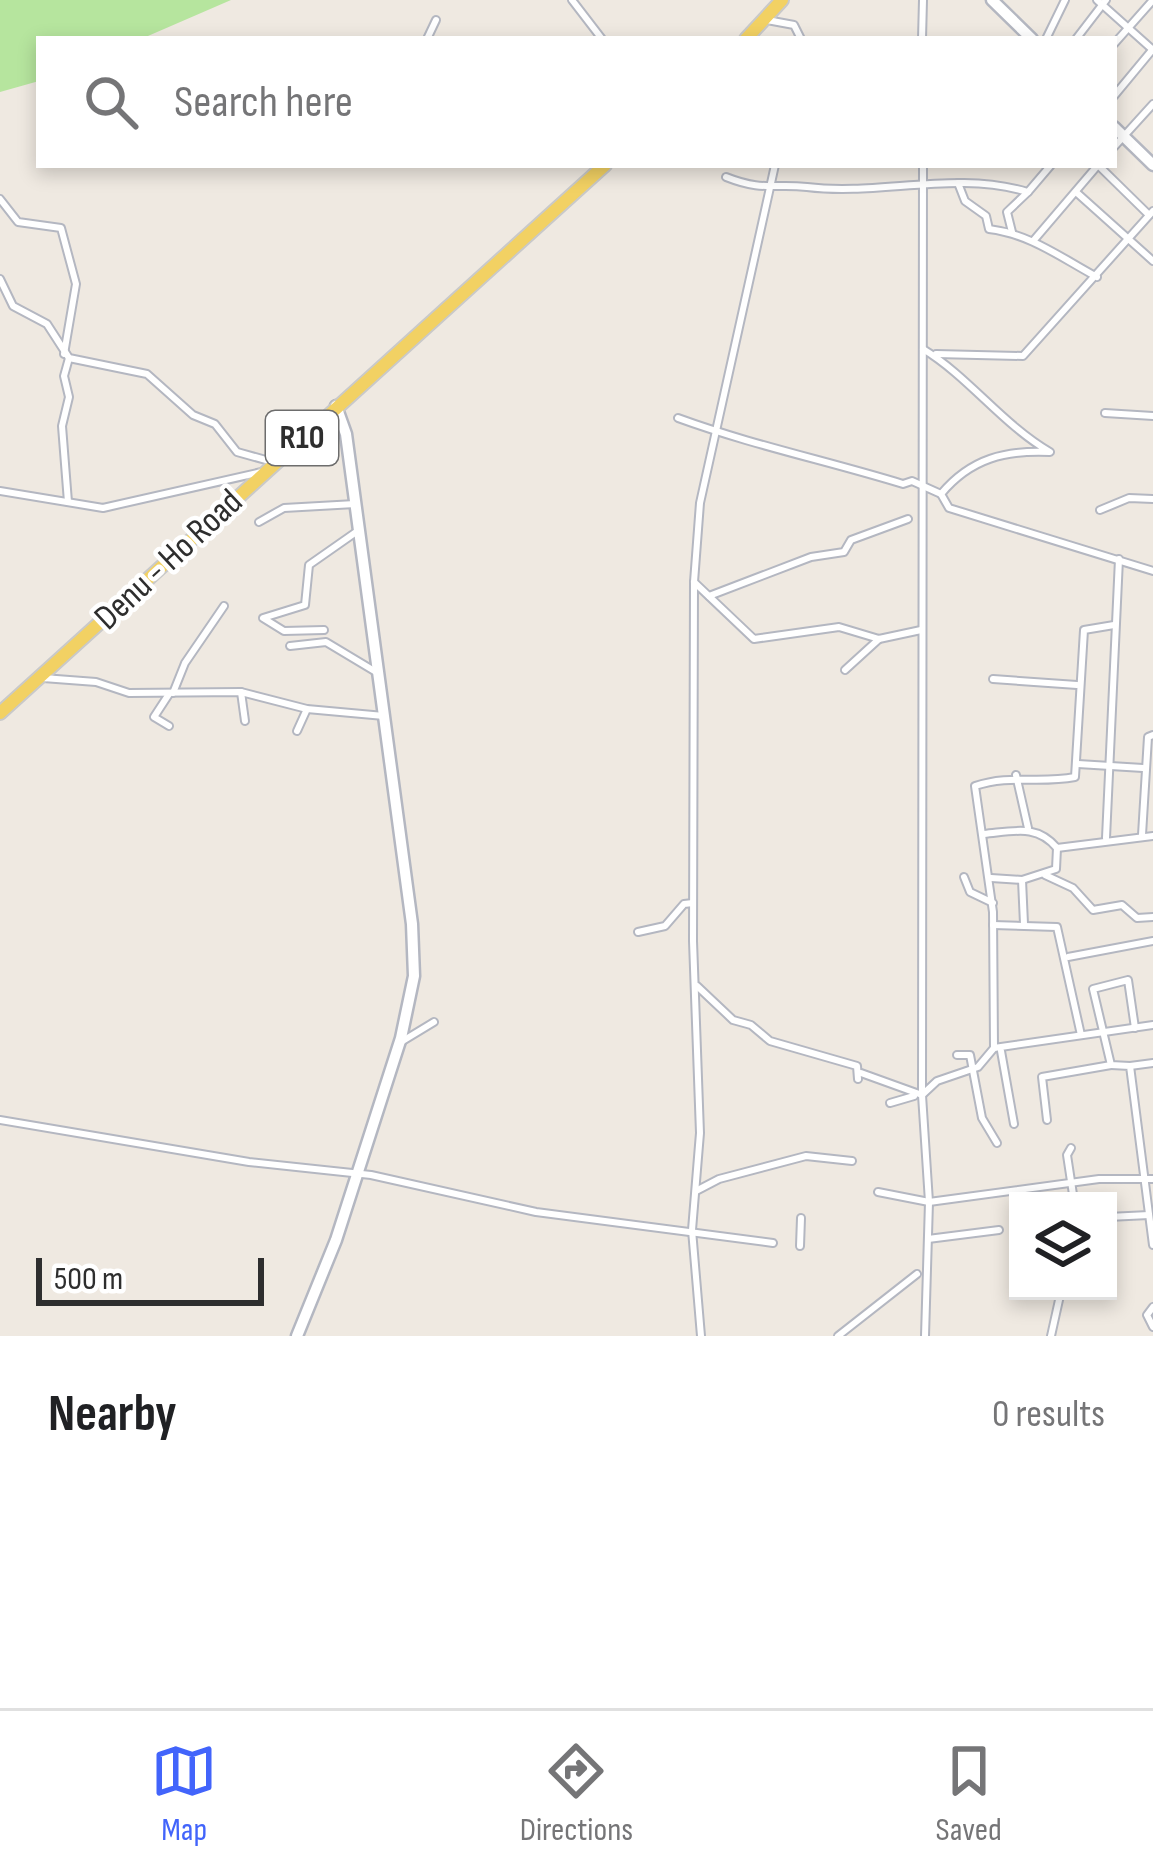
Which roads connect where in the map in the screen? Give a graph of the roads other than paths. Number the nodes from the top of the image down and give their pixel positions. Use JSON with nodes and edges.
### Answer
{"nodes":[{"id":1,"x":572,"y":0,"type":"edge"},
{"id":2,"x":782,"y":0,"type":"edge"},
{"id":3,"x":922,"y":0,"type":"edge"},
{"id":4,"x":1065,"y":0,"type":"edge"},
{"id":5,"x":1153,"y":0,"type":"edge"},
{"id":6,"x":995,"y":1,"type":"edge"},
{"id":7,"x":1102,"y":1,"type":"edge"},
{"id":8,"x":436,"y":20,"type":"dead end"},
{"id":9,"x":766,"y":20,"type":"junction"},
{"id":10,"x":1128,"y":28,"type":"junction"},
{"id":11,"x":429,"y":36,"type":"edge"},
{"id":12,"x":600,"y":36,"type":"edge"},
{"id":13,"x":749,"y":36,"type":"edge"},
{"id":14,"x":799,"y":36,"type":"edge"},
{"id":15,"x":922,"y":36,"type":"edge"},
{"id":16,"x":1029,"y":36,"type":"edge"},
{"id":17,"x":1047,"y":36,"type":"edge"},
{"id":18,"x":1078,"y":36,"type":"edge"},
{"id":19,"x":1117,"y":41,"type":"edge"},
{"id":20,"x":1153,"y":49,"type":"edge"},
{"id":21,"x":1117,"y":92,"type":"edge"},
{"id":22,"x":1153,"y":104,"type":"edge"},
{"id":23,"x":1119,"y":132,"type":"edge"},
{"id":24,"x":1153,"y":165,"type":"edge"},
{"id":25,"x":602,"y":168,"type":"edge"},
{"id":26,"x":775,"y":168,"type":"edge"},
{"id":27,"x":922,"y":168,"type":"edge"},
{"id":28,"x":1049,"y":168,"type":"edge"},
{"id":29,"x":1096,"y":168,"type":"edge"},
{"id":30,"x":1101,"y":168,"type":"edge"},
{"id":31,"x":726,"y":177,"type":"dead end"},
{"id":32,"x":958,"y":182,"type":"junction"},
{"id":33,"x":922,"y":183,"type":"junction"},
{"id":34,"x":769,"y":189,"type":"junction"},
{"id":35,"x":1028,"y":192,"type":"junction"},
{"id":36,"x":1076,"y":192,"type":"junction"},
{"id":37,"x":0,"y":199,"type":"edge"},
{"id":38,"x":1151,"y":213,"type":"edge"},
{"id":39,"x":1012,"y":232,"type":"junction"},
{"id":40,"x":1034,"y":240,"type":"junction"},
{"id":41,"x":1129,"y":240,"type":"junction"},
{"id":42,"x":1153,"y":261,"type":"edge"},
{"id":43,"x":1097,"y":278,"type":"junction"},
{"id":44,"x":0,"y":279,"type":"edge"},
{"id":45,"x":922,"y":349,"type":"junction"},
{"id":46,"x":932,"y":355,"type":"junction"},
{"id":47,"x":66,"y":356,"type":"junction"},
{"id":48,"x":336,"y":406,"type":"junction"},
{"id":49,"x":1105,"y":413,"type":"dead end"},
{"id":50,"x":1153,"y":416,"type":"edge"},
{"id":51,"x":678,"y":418,"type":"dead end"},
{"id":52,"x":718,"y":433,"type":"junction"},
{"id":53,"x":270,"y":466,"type":"junction"},
{"id":54,"x":923,"y":485,"type":"junction"},
{"id":55,"x":0,"y":491,"type":"edge"},
{"id":56,"x":941,"y":494,"type":"junction"},
{"id":57,"x":1153,"y":499,"type":"edge"},
{"id":58,"x":68,"y":502,"type":"junction"},
{"id":59,"x":355,"y":504,"type":"junction"},
{"id":60,"x":1100,"y":510,"type":"dead end"},
{"id":61,"x":908,"y":519,"type":"dead end"},
{"id":62,"x":259,"y":523,"type":"dead end"},
{"id":63,"x":358,"y":530,"type":"junction"},
{"id":64,"x":1118,"y":559,"type":"junction"},
{"id":65,"x":1153,"y":571,"type":"edge"},
{"id":66,"x":694,"y":582,"type":"junction"},
{"id":67,"x":709,"y":596,"type":"junction"},
{"id":68,"x":224,"y":606,"type":"dead end"},
{"id":69,"x":1114,"y":625,"type":"junction"},
{"id":70,"x":324,"y":630,"type":"dead end"},
{"id":71,"x":921,"y":630,"type":"junction"},
{"id":72,"x":879,"y":639,"type":"junction"},
{"id":73,"x":290,"y":646,"type":"dead end"},
{"id":74,"x":845,"y":670,"type":"dead end"},
{"id":75,"x":380,"y":672,"type":"junction"},
{"id":76,"x":39,"y":678,"type":"junction"},
{"id":77,"x":993,"y":679,"type":"dead end"},
{"id":78,"x":1077,"y":685,"type":"junction"},
{"id":79,"x":241,"y":692,"type":"junction"},
{"id":80,"x":171,"y":693,"type":"junction"},
{"id":81,"x":307,"y":709,"type":"junction"},
{"id":82,"x":0,"y":713,"type":"edge"},
{"id":83,"x":385,"y":716,"type":"junction"},
{"id":84,"x":245,"y":721,"type":"dead end"},
{"id":85,"x":169,"y":726,"type":"dead end"},
{"id":86,"x":297,"y":731,"type":"dead end"},
{"id":87,"x":1153,"y":735,"type":"edge"},
{"id":88,"x":1078,"y":764,"type":"junction"},
{"id":89,"x":1109,"y":766,"type":"junction"},
{"id":90,"x":1143,"y":768,"type":"junction"},
{"id":91,"x":1016,"y":775,"type":"junction"},
{"id":92,"x":1028,"y":829,"type":"junction"},
{"id":93,"x":984,"y":834,"type":"junction"},
{"id":94,"x":1153,"y":836,"type":"edge"},
{"id":95,"x":1141,"y":837,"type":"junction"},
{"id":96,"x":1106,"y":838,"type":"junction"},
{"id":97,"x":1057,"y":848,"type":"junction"},
{"id":98,"x":1046,"y":875,"type":"junction"},
{"id":99,"x":964,"y":878,"type":"dead end"},
{"id":100,"x":991,"y":878,"type":"junction"},
{"id":101,"x":1022,"y":880,"type":"junction"},
{"id":102,"x":693,"y":903,"type":"junction"},
{"id":103,"x":993,"y":903,"type":"junction"},
{"id":104,"x":1153,"y":917,"type":"edge"},
{"id":105,"x":993,"y":925,"type":"junction"},
{"id":106,"x":1024,"y":925,"type":"junction"},
{"id":107,"x":638,"y":932,"type":"dead end"},
{"id":108,"x":1152,"y":943,"type":"edge"},
{"id":109,"x":1067,"y":958,"type":"junction"},
{"id":110,"x":694,"y":984,"type":"junction"},
{"id":111,"x":434,"y":1022,"type":"dead end"},
{"id":112,"x":1153,"y":1025,"type":"edge"},
{"id":113,"x":1135,"y":1028,"type":"junction"},
{"id":114,"x":1105,"y":1032,"type":"junction"},
{"id":115,"x":1081,"y":1036,"type":"junction"},
{"id":116,"x":400,"y":1042,"type":"junction"},
{"id":117,"x":998,"y":1049,"type":"junction"},
{"id":118,"x":957,"y":1055,"type":"dead end"},
{"id":119,"x":1153,"y":1063,"type":"edge"},
{"id":120,"x":1111,"y":1065,"type":"junction"},
{"id":121,"x":1130,"y":1066,"type":"junction"},
{"id":122,"x":972,"y":1071,"type":"junction"},
{"id":123,"x":919,"y":1095,"type":"junction"},
{"id":124,"x":890,"y":1102,"type":"dead end"},
{"id":125,"x":0,"y":1120,"type":"edge"},
{"id":126,"x":1047,"y":1120,"type":"dead end"},
{"id":127,"x":1014,"y":1124,"type":"dead end"},
{"id":128,"x":997,"y":1143,"type":"dead end"},
{"id":129,"x":1071,"y":1148,"type":"dead end"},
{"id":130,"x":852,"y":1161,"type":"dead end"},
{"id":131,"x":358,"y":1173,"type":"junction"},
{"id":132,"x":1150,"y":1180,"type":"edge"},
{"id":133,"x":1072,"y":1185,"type":"junction"},
{"id":134,"x":696,"y":1191,"type":"junction"},
{"id":135,"x":878,"y":1192,"type":"dead end"},
{"id":136,"x":1073,"y":1192,"type":"edge"},
{"id":137,"x":929,"y":1202,"type":"junction"},
{"id":138,"x":1149,"y":1215,"type":"junction"},
{"id":139,"x":1117,"y":1216,"type":"edge"},
{"id":140,"x":801,"y":1218,"type":"dead end"},
{"id":141,"x":999,"y":1230,"type":"dead end"},
{"id":142,"x":693,"y":1233,"type":"junction"},
{"id":143,"x":928,"y":1239,"type":"junction"},
{"id":144,"x":773,"y":1244,"type":"dead end"},
{"id":145,"x":1153,"y":1245,"type":"edge"},
{"id":146,"x":800,"y":1246,"type":"dead end"},
{"id":147,"x":916,"y":1274,"type":"dead end"},
{"id":148,"x":1059,"y":1300,"type":"edge"},
{"id":149,"x":1153,"y":1307,"type":"edge"},
{"id":150,"x":1153,"y":1327,"type":"edge"},
{"id":151,"x":297,"y":1336,"type":"edge"},
{"id":152,"x":701,"y":1336,"type":"edge"},
{"id":153,"x":838,"y":1336,"type":"edge"},
{"id":154,"x":925,"y":1336,"type":"edge"},
{"id":155,"x":1051,"y":1336,"type":"edge"}],
"edges":[{"from":1,"to":12,"type":"street"},
{"from":2,"to":9,"type":"main road"},
{"from":3,"to":15,"type":"street"},
{"from":4,"to":17,"type":"street"},
{"from":5,"to":10,"type":"street"},
{"from":6,"to":16,"type":"street"},
{"from":7,"to":10,"type":"street"},
{"from":7,"to":18,"type":"street"},
{"from":8,"to":11,"type":"street"},
{"from":9,"to":13,"type":"main road"},
{"from":9,"to":14,"type":"street"},
{"from":10,"to":19,"type":"street"},
{"from":10,"to":20,"type":"street"},
{"from":20,"to":21,"type":"street"},
{"from":22,"to":23,"type":"street"},
{"from":23,"to":24,"type":"street"},
{"from":25,"to":48,"type":"main road","name":"Denu - Ho Road","number":"R10"},
{"from":26,"to":34,"type":"street"},
{"from":27,"to":33,"type":"street"},
{"from":28,"to":35,"type":"street"},
{"from":29,"to":36,"type":"street"},
{"from":30,"to":38,"type":"street"},
{"from":31,"to":34,"type":"street"},
{"from":32,"to":33,"type":"street"},
{"from":32,"to":35,"type":"street"},
{"from":32,"to":39,"type":"street"},
{"from":33,"to":34,"type":"street"},
{"from":33,"to":45,"type":"street"},
{"from":34,"to":52,"type":"street"},
{"from":35,"to":39,"type":"street"},
{"from":36,"to":40,"type":"street"},
{"from":36,"to":41,"type":"street"},
{"from":37,"to":47,"type":"street"},
{"from":38,"to":41,"type":"street"},
{"from":39,"to":40,"type":"street"},
{"from":40,"to":43,"type":"street"},
{"from":41,"to":42,"type":"street"},
{"from":41,"to":43,"type":"street"},
{"from":43,"to":46,"type":"street"},
{"from":44,"to":47,"type":"street"},
{"from":45,"to":46,"type":"street"},
{"from":45,"to":54,"type":"street"},
{"from":46,"to":56,"type":"street"},
{"from":47,"to":53,"type":"street"},
{"from":47,"to":58,"type":"street"},
{"from":48,"to":53,"type":"main road","name":"Denu - Ho Road","number":"R10"},
{"from":48,"to":59,"type":"street"},
{"from":49,"to":50,"type":"street"},
{"from":51,"to":52,"type":"street"},
{"from":52,"to":54,"type":"street"},
{"from":52,"to":66,"type":"street"},
{"from":53,"to":58,"type":"street"},
{"from":53,"to":76,"type":"main road","name":"Denu - Ho Road","number":"R10"},
{"from":54,"to":56,"type":"street"},
{"from":54,"to":71,"type":"street"},
{"from":55,"to":58,"type":"street"},
{"from":56,"to":64,"type":"street"},
{"from":57,"to":60,"type":"street"},
{"from":59,"to":62,"type":"street"},
{"from":59,"to":63,"type":"street"},
{"from":61,"to":67,"type":"street"},
{"from":63,"to":70,"type":"street"},
{"from":63,"to":75,"type":"street"},
{"from":64,"to":65,"type":"street"},
{"from":64,"to":69,"type":"street"},
{"from":66,"to":67,"type":"street"},
{"from":66,"to":102,"type":"street"},
{"from":67,"to":72,"type":"street"},
{"from":68,"to":80,"type":"street"},
{"from":69,"to":78,"type":"street"},
{"from":69,"to":89,"type":"street"},
{"from":71,"to":72,"type":"street"},
{"from":71,"to":123,"type":"street"},
{"from":72,"to":74,"type":"street"},
{"from":73,"to":75,"type":"street"},
{"from":75,"to":83,"type":"street"},
{"from":76,"to":80,"type":"street"},
{"from":76,"to":82,"type":"main road","name":"Denu - Ho Road","number":"R10"},
{"from":77,"to":78,"type":"street"},
{"from":78,"to":88,"type":"street"},
{"from":79,"to":80,"type":"street"},
{"from":79,"to":81,"type":"street"},
{"from":79,"to":84,"type":"street"},
{"from":80,"to":85,"type":"street"},
{"from":81,"to":83,"type":"street"},
{"from":81,"to":86,"type":"street"},
{"from":83,"to":116,"type":"street"},
{"from":87,"to":90,"type":"street"},
{"from":88,"to":89,"type":"street"},
{"from":88,"to":91,"type":"street"},
{"from":89,"to":90,"type":"street"},
{"from":89,"to":96,"type":"street"},
{"from":90,"to":95,"type":"street"},
{"from":91,"to":92,"type":"street"},
{"from":91,"to":93,"type":"street"},
{"from":92,"to":93,"type":"street"},
{"from":92,"to":97,"type":"street"},
{"from":93,"to":100,"type":"street"},
{"from":94,"to":95,"type":"street"},
{"from":95,"to":96,"type":"street"},
{"from":96,"to":97,"type":"street"},
{"from":97,"to":98,"type":"street"},
{"from":98,"to":101,"type":"street"},
{"from":98,"to":104,"type":"street"},
{"from":99,"to":103,"type":"street"},
{"from":100,"to":101,"type":"street"},
{"from":100,"to":103,"type":"street"},
{"from":101,"to":106,"type":"street"},
{"from":102,"to":107,"type":"street"},
{"from":102,"to":110,"type":"street"},
{"from":103,"to":105,"type":"street"},
{"from":105,"to":106,"type":"street"},
{"from":105,"to":117,"type":"street"},
{"from":106,"to":109,"type":"street"},
{"from":108,"to":109,"type":"street"},
{"from":109,"to":115,"type":"street"},
{"from":110,"to":123,"type":"street"},
{"from":110,"to":134,"type":"street"},
{"from":111,"to":116,"type":"street"},
{"from":112,"to":113,"type":"street"},
{"from":113,"to":114,"type":"street"},
{"from":113,"to":114,"type":"street"},
{"from":114,"to":115,"type":"street"},
{"from":114,"to":120,"type":"street"},
{"from":115,"to":117,"type":"street"},
{"from":116,"to":131,"type":"street"},
{"from":117,"to":122,"type":"street"},
{"from":117,"to":127,"type":"street"},
{"from":118,"to":122,"type":"street"},
{"from":119,"to":121,"type":"street"},
{"from":120,"to":121,"type":"street"},
{"from":120,"to":126,"type":"street"},
{"from":121,"to":132,"type":"street"},
{"from":122,"to":123,"type":"street"},
{"from":122,"to":128,"type":"street"},
{"from":123,"to":124,"type":"street"},
{"from":123,"to":137,"type":"street"},
{"from":125,"to":131,"type":"street"},
{"from":129,"to":133,"type":"street"},
{"from":130,"to":134,"type":"street"},
{"from":131,"to":142,"type":"street"},
{"from":131,"to":151,"type":"street"},
{"from":132,"to":133,"type":"street"},
{"from":132,"to":138,"type":"street"},
{"from":133,"to":136,"type":"street"},
{"from":133,"to":137,"type":"street"},
{"from":134,"to":142,"type":"street"},
{"from":135,"to":137,"type":"street"},
{"from":137,"to":143,"type":"street"},
{"from":138,"to":139,"type":"street"},
{"from":138,"to":145,"type":"street"},
{"from":140,"to":146,"type":"street"},
{"from":141,"to":143,"type":"street"},
{"from":142,"to":144,"type":"street"},
{"from":142,"to":152,"type":"street"},
{"from":143,"to":154,"type":"street"},
{"from":147,"to":153,"type":"street"},
{"from":148,"to":155,"type":"street"},
{"from":149,"to":150,"type":"street"}]}
